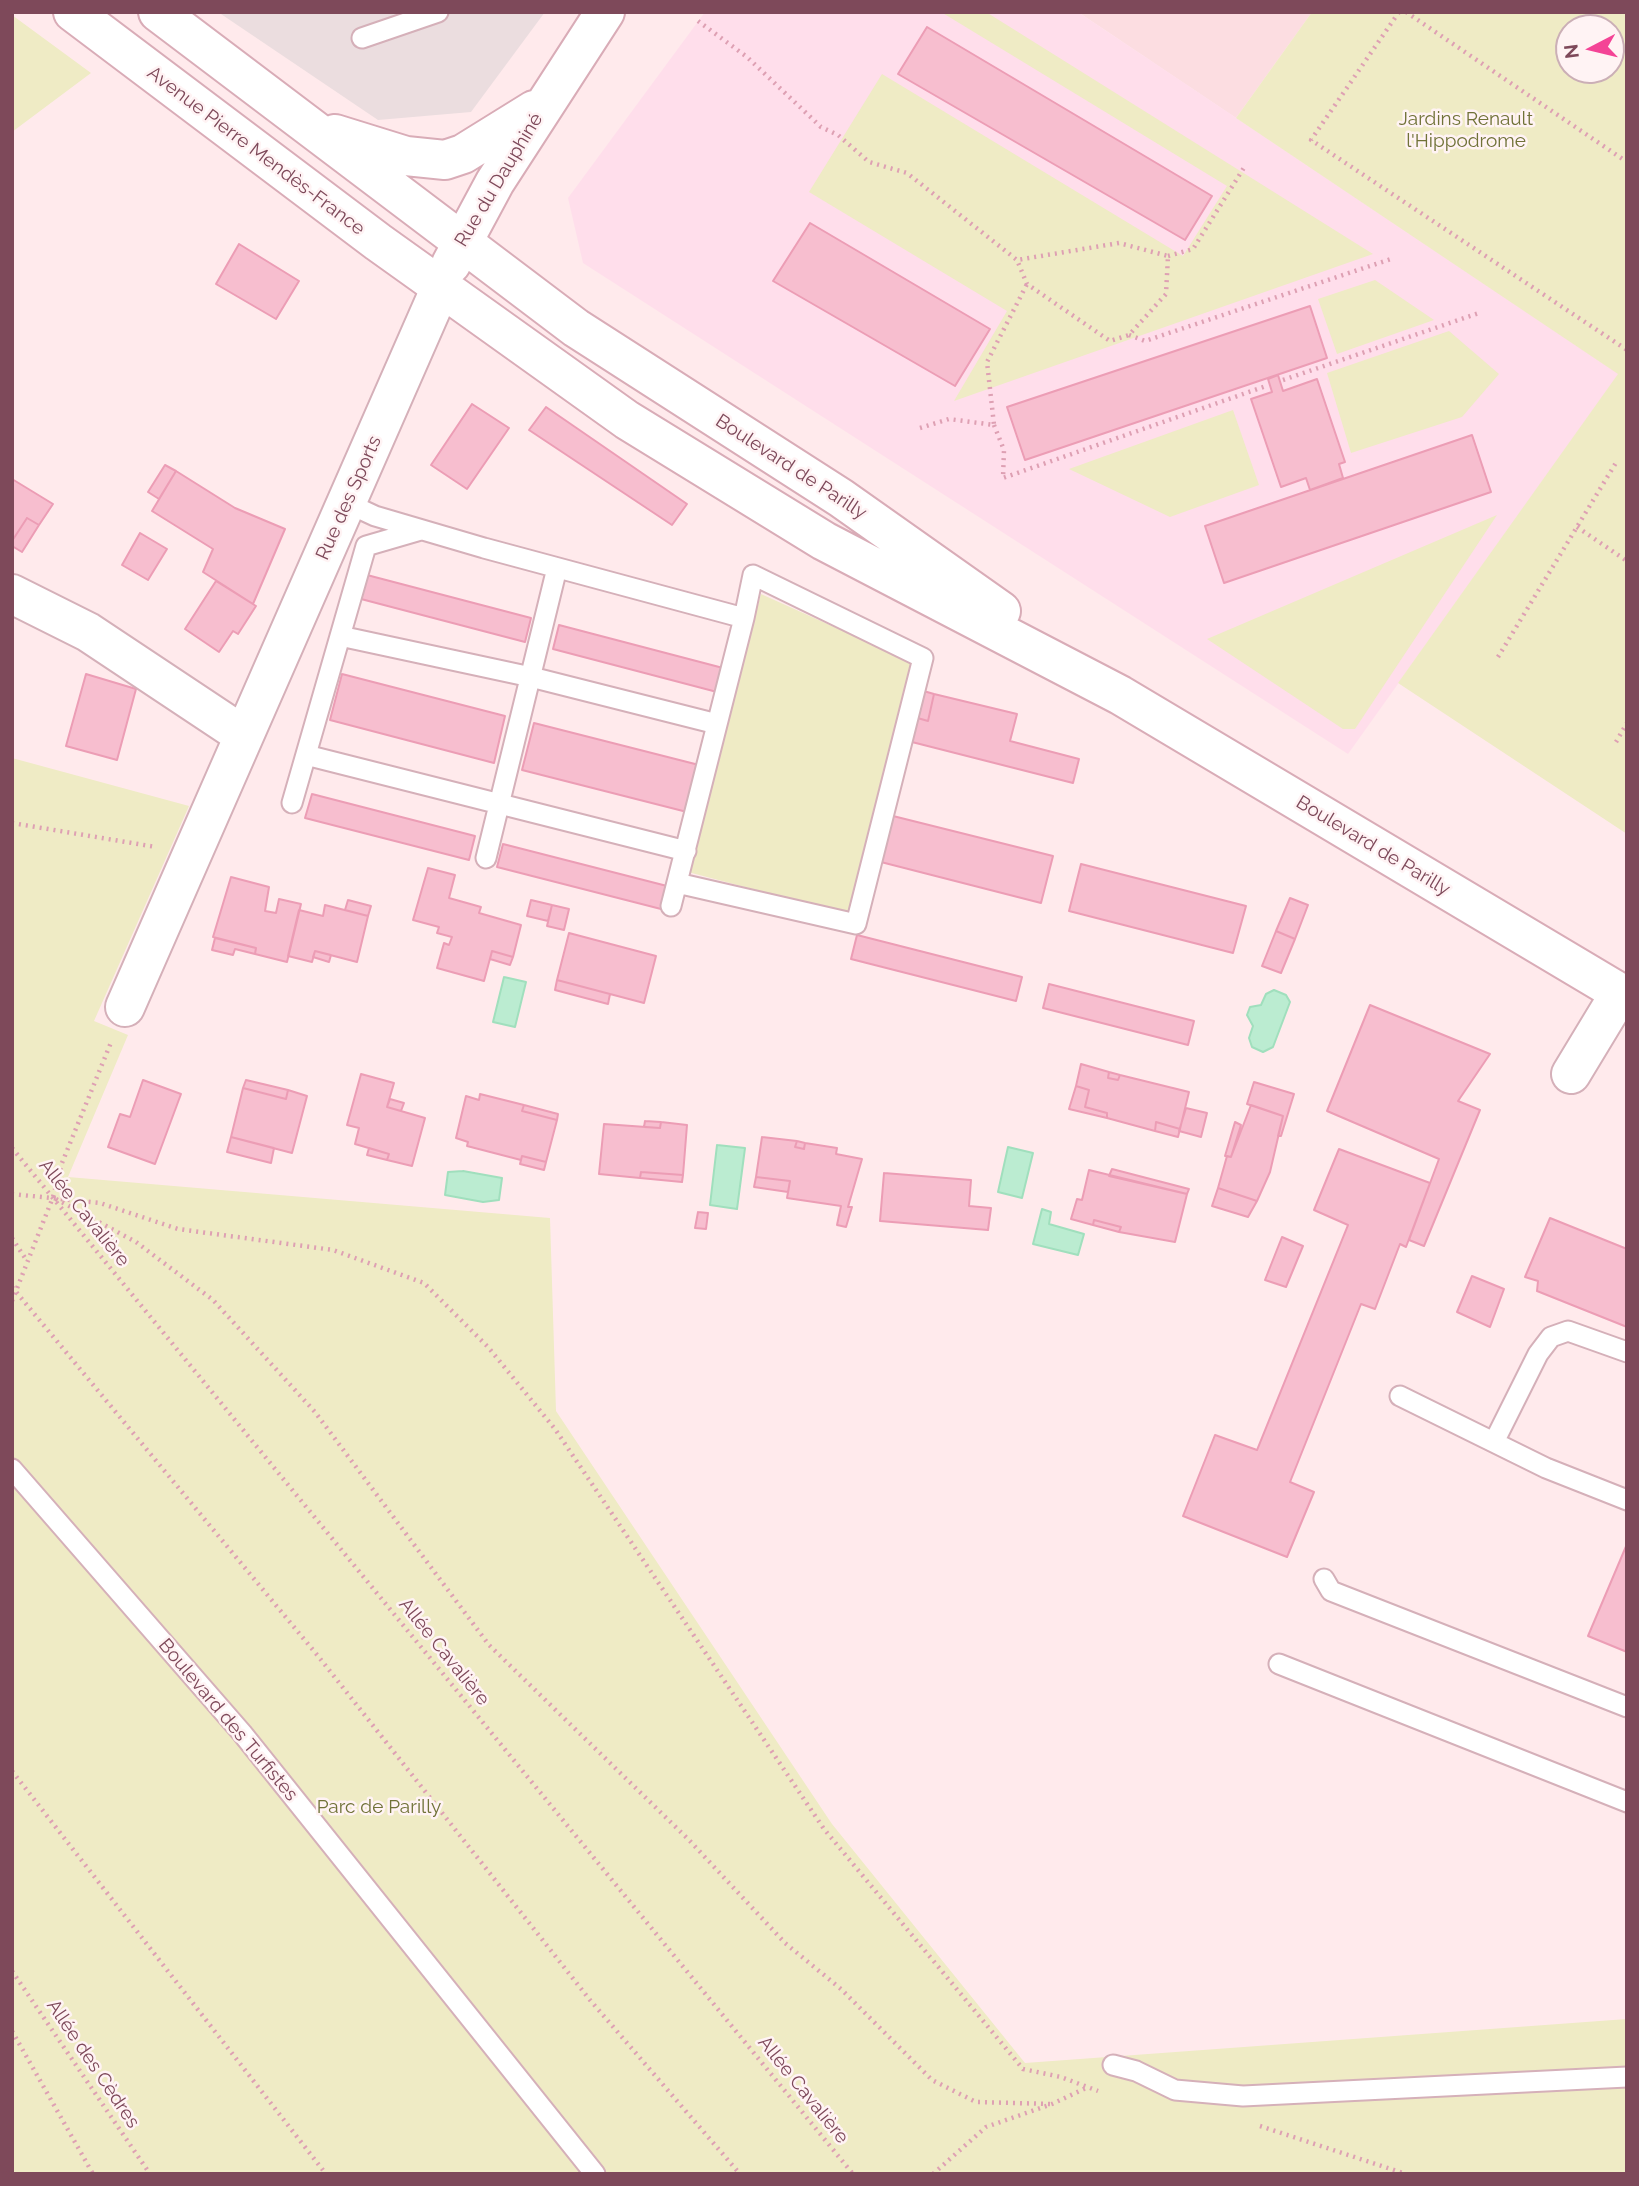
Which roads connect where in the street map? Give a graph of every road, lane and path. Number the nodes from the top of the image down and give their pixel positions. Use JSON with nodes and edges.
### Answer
{"nodes":[{"id":1,"x":73,"y":12,"type":"edge"},
{"id":2,"x":158,"y":12,"type":"edge"},
{"id":3,"x":438,"y":12,"type":"edge"},
{"id":4,"x":605,"y":12,"type":"edge"},
{"id":5,"x":1399,"y":12,"type":"edge"},
{"id":6,"x":1406,"y":12,"type":"edge"},
{"id":7,"x":698,"y":21,"type":"dead end"},
{"id":8,"x":362,"y":38,"type":"dead end"},
{"id":9,"x":547,"y":100,"type":"junction"},
{"id":10,"x":312,"y":127,"type":"junction"},
{"id":11,"x":1627,"y":162,"type":"edge"},
{"id":12,"x":1245,"y":166,"type":"dead end"},
{"id":13,"x":1168,"y":256,"type":"junction"},
{"id":14,"x":1394,"y":258,"type":"dead end"},
{"id":15,"x":1017,"y":260,"type":"junction"},
{"id":16,"x":452,"y":263,"type":"junction"},
{"id":17,"x":1027,"y":284,"type":"junction"},
{"id":18,"x":1479,"y":313,"type":"dead end"},
{"id":19,"x":1129,"y":335,"type":"junction"},
{"id":20,"x":1627,"y":351,"type":"edge"},
{"id":21,"x":1283,"y":380,"type":"dead end"},
{"id":22,"x":1266,"y":386,"type":"dead end"},
{"id":23,"x":994,"y":425,"type":"junction"},
{"id":24,"x":920,"y":428,"type":"dead end"},
{"id":25,"x":1617,"y":461,"type":"dead end"},
{"id":26,"x":347,"y":503,"type":"junction"},
{"id":27,"x":1577,"y":527,"type":"junction"},
{"id":28,"x":422,"y":530,"type":"junction"},
{"id":29,"x":1627,"y":561,"type":"edge"},
{"id":30,"x":557,"y":568,"type":"junction"},
{"id":31,"x":12,"y":594,"type":"edge"},
{"id":32,"x":744,"y":618,"type":"junction"},
{"id":33,"x":340,"y":636,"type":"junction"},
{"id":34,"x":1498,"y":657,"type":"dead end"},
{"id":35,"x":531,"y":677,"type":"junction"},
{"id":36,"x":1120,"y":695,"type":"junction"},
{"id":37,"x":1627,"y":723,"type":"edge"},
{"id":38,"x":717,"y":724,"type":"junction"},
{"id":39,"x":243,"y":735,"type":"junction"},
{"id":40,"x":1616,"y":742,"type":"dead end"},
{"id":41,"x":306,"y":755,"type":"junction"},
{"id":42,"x":292,"y":803,"type":"dead end"},
{"id":43,"x":499,"y":806,"type":"junction"},
{"id":44,"x":12,"y":823,"type":"edge"},
{"id":45,"x":685,"y":850,"type":"junction"},
{"id":46,"x":191,"y":852,"type":"junction"},
{"id":47,"x":486,"y":858,"type":"dead end"},
{"id":48,"x":677,"y":883,"type":"junction"},
{"id":49,"x":671,"y":906,"type":"dead end"},
{"id":50,"x":1623,"y":995,"type":"edge"},
{"id":51,"x":125,"y":1007,"type":"joint"},
{"id":52,"x":1571,"y":1074,"type":"dead end"},
{"id":53,"x":12,"y":1148,"type":"edge"},
{"id":54,"x":12,"y":1195,"type":"edge"},
{"id":55,"x":53,"y":1197,"type":"junction"},
{"id":56,"x":12,"y":1238,"type":"edge"},
{"id":57,"x":28,"y":1261,"type":"junction"},
{"id":58,"x":14,"y":1289,"type":"edge"},
{"id":59,"x":12,"y":1301,"type":"edge"},
{"id":60,"x":1627,"y":1352,"type":"edge"},
{"id":61,"x":1400,"y":1396,"type":"dead end"},
{"id":62,"x":1494,"y":1442,"type":"junction"},
{"id":63,"x":12,"y":1469,"type":"edge"},
{"id":64,"x":1627,"y":1500,"type":"edge"},
{"id":65,"x":1324,"y":1579,"type":"dead end"},
{"id":66,"x":1279,"y":1664,"type":"dead end"},
{"id":67,"x":1627,"y":1707,"type":"edge"},
{"id":68,"x":12,"y":1771,"type":"edge"},
{"id":69,"x":1627,"y":1802,"type":"edge"},
{"id":70,"x":12,"y":1971,"type":"edge"},
{"id":71,"x":12,"y":2031,"type":"edge"},
{"id":72,"x":1114,"y":2065,"type":"dead end"},
{"id":73,"x":1627,"y":2077,"type":"edge"},
{"id":74,"x":1052,"y":2104,"type":"junction"},
{"id":75,"x":93,"y":2174,"type":"edge"},
{"id":76,"x":150,"y":2174,"type":"edge"},
{"id":77,"x":326,"y":2174,"type":"edge"},
{"id":78,"x":596,"y":2174,"type":"edge"},
{"id":79,"x":740,"y":2174,"type":"edge"},
{"id":80,"x":853,"y":2174,"type":"edge"},
{"id":81,"x":933,"y":2174,"type":"edge"}],
"edges":[{"from":1,"to":16,"type":"main road","name":"Avenue Pierre Mendès-France"},
{"from":2,"to":10,"type":"main road"},
{"from":3,"to":8,"type":"lane"},
{"from":4,"to":9,"type":"main road","name":"Rue du Dauphiné"},
{"from":5,"to":20,"type":"path"},
{"from":6,"to":11,"type":"path"},
{"from":7,"to":15,"type":"path"},
{"from":9,"to":10,"type":"main road","name":"Rue du Dauphiné"},
{"from":9,"to":16,"type":"main road","name":"Rue du Dauphiné"},
{"from":10,"to":16,"type":"main road"},
{"from":12,"to":13,"type":"path"},
{"from":13,"to":15,"type":"path"},
{"from":13,"to":19,"type":"path"},
{"from":14,"to":19,"type":"path"},
{"from":15,"to":17,"type":"path"},
{"from":16,"to":26,"type":"main road","name":"Rue des Sports"},
{"from":16,"to":36,"type":"main road","name":"Boulevard de Parilly"},
{"from":16,"to":36,"type":"main road","name":"Boulevard de Parilly"},
{"from":17,"to":19,"type":"path"},
{"from":17,"to":23,"type":"path"},
{"from":18,"to":21,"type":"path"},
{"from":22,"to":23,"type":"path"},
{"from":23,"to":24,"type":"path"},
{"from":25,"to":27,"type":"path"},
{"from":26,"to":28,"type":"lane"},
{"from":26,"to":39,"type":"main road","name":"Rue des Sports"},
{"from":27,"to":29,"type":"path"},
{"from":27,"to":34,"type":"path"},
{"from":28,"to":30,"type":"lane"},
{"from":28,"to":33,"type":"lane"},
{"from":30,"to":32,"type":"lane"},
{"from":30,"to":35,"type":"lane"},
{"from":31,"to":39,"type":"main road"},
{"from":32,"to":38,"type":"lane"},
{"from":32,"to":48,"type":"lane"},
{"from":33,"to":35,"type":"lane"},
{"from":33,"to":41,"type":"lane"},
{"from":35,"to":38,"type":"lane"},
{"from":35,"to":43,"type":"lane"},
{"from":36,"to":50,"type":"main road","name":"Boulevard de Parilly"},
{"from":37,"to":40,"type":"path"},
{"from":38,"to":45,"type":"lane"},
{"from":39,"to":46,"type":"main road","name":"Rue des Sports"},
{"from":41,"to":42,"type":"lane"},
{"from":41,"to":43,"type":"lane"},
{"from":43,"to":45,"type":"lane"},
{"from":43,"to":47,"type":"lane"},
{"from":44,"to":46,"type":"path"},
{"from":45,"to":48,"type":"lane"},
{"from":46,"to":51,"type":"main road","name":"Rue des Sports"},
{"from":48,"to":49,"type":"lane"},
{"from":50,"to":52,"type":"main road"},
{"from":51,"to":55,"type":"path"},
{"from":53,"to":55,"type":"path","name":"Allée Cavalière"},
{"from":54,"to":55,"type":"path"},
{"from":55,"to":57,"type":"path"},
{"from":55,"to":74,"type":"path"},
{"from":55,"to":74,"type":"path"},
{"from":55,"to":80,"type":"path","name":"Allée Cavalière"},
{"from":56,"to":57,"type":"path"},
{"from":57,"to":58,"type":"path"},
{"from":58,"to":59,"type":"path"},
{"from":58,"to":79,"type":"path"},
{"from":60,"to":62,"type":"lane"},
{"from":61,"to":62,"type":"lane"},
{"from":62,"to":64,"type":"lane"},
{"from":63,"to":78,"type":"lane","name":"Boulevard des Turfistes"},
{"from":65,"to":67,"type":"lane"},
{"from":66,"to":69,"type":"lane"},
{"from":68,"to":77,"type":"path"},
{"from":70,"to":76,"type":"path","name":"Allée des Cèdres"},
{"from":71,"to":75,"type":"path"},
{"from":72,"to":73,"type":"lane"},
{"from":74,"to":81,"type":"path"}]}
